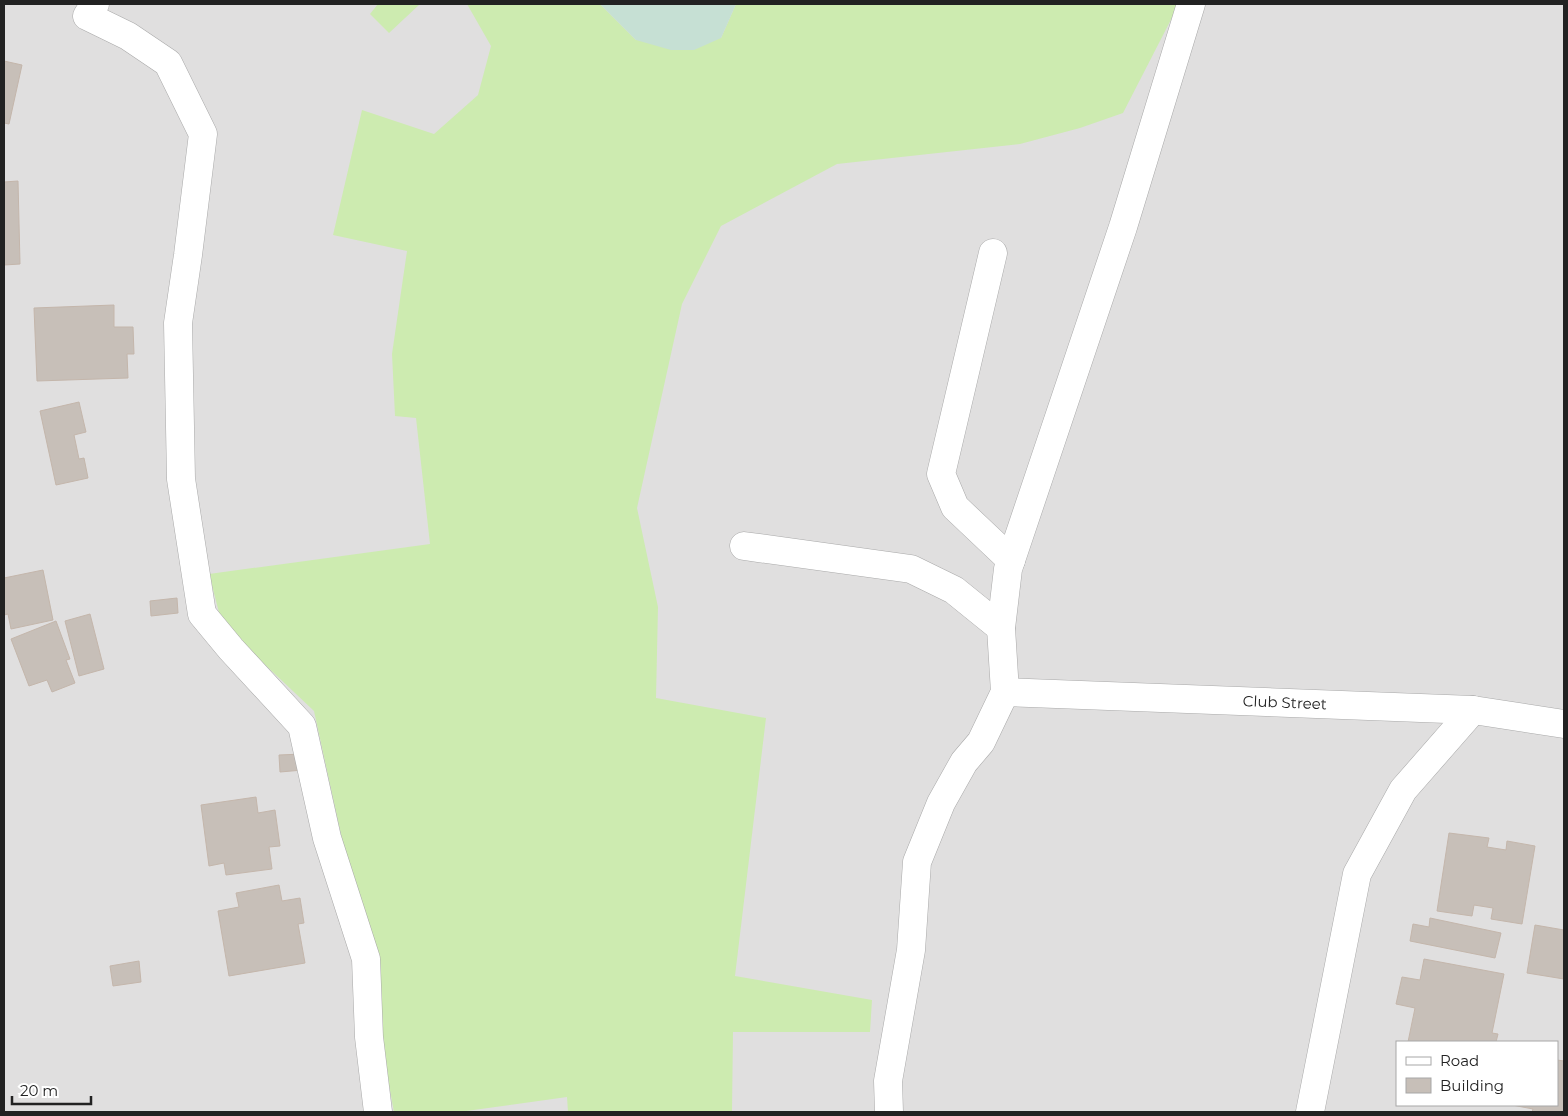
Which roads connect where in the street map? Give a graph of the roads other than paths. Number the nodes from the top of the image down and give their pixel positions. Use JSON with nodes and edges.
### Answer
{"nodes":[{"id":1,"x":94,"y":4,"type":"edge"},
{"id":2,"x":1191,"y":4,"type":"edge"},
{"id":3,"x":993,"y":253,"type":"dead end"},
{"id":4,"x":744,"y":546,"type":"dead end"},
{"id":5,"x":1011,"y":560,"type":"junction"},
{"id":6,"x":1000,"y":628,"type":"junction"},
{"id":7,"x":1005,"y":692,"type":"junction"},
{"id":8,"x":1472,"y":710,"type":"junction"},
{"id":9,"x":1564,"y":724,"type":"edge"},
{"id":10,"x":378,"y":1112,"type":"edge"},
{"id":11,"x":889,"y":1112,"type":"edge"},
{"id":12,"x":1310,"y":1112,"type":"edge"}],
"edges":[{"from":1,"to":10,"type":"street"},
{"from":2,"to":5,"type":"street"},
{"from":3,"to":5,"type":"street"},
{"from":4,"to":6,"type":"street"},
{"from":5,"to":6,"type":"street"},
{"from":6,"to":7,"type":"street"},
{"from":7,"to":8,"type":"street","name":"Club Street"},
{"from":7,"to":11,"type":"street"},
{"from":8,"to":9,"type":"street","name":"Club Street"},
{"from":8,"to":12,"type":"street"}]}
